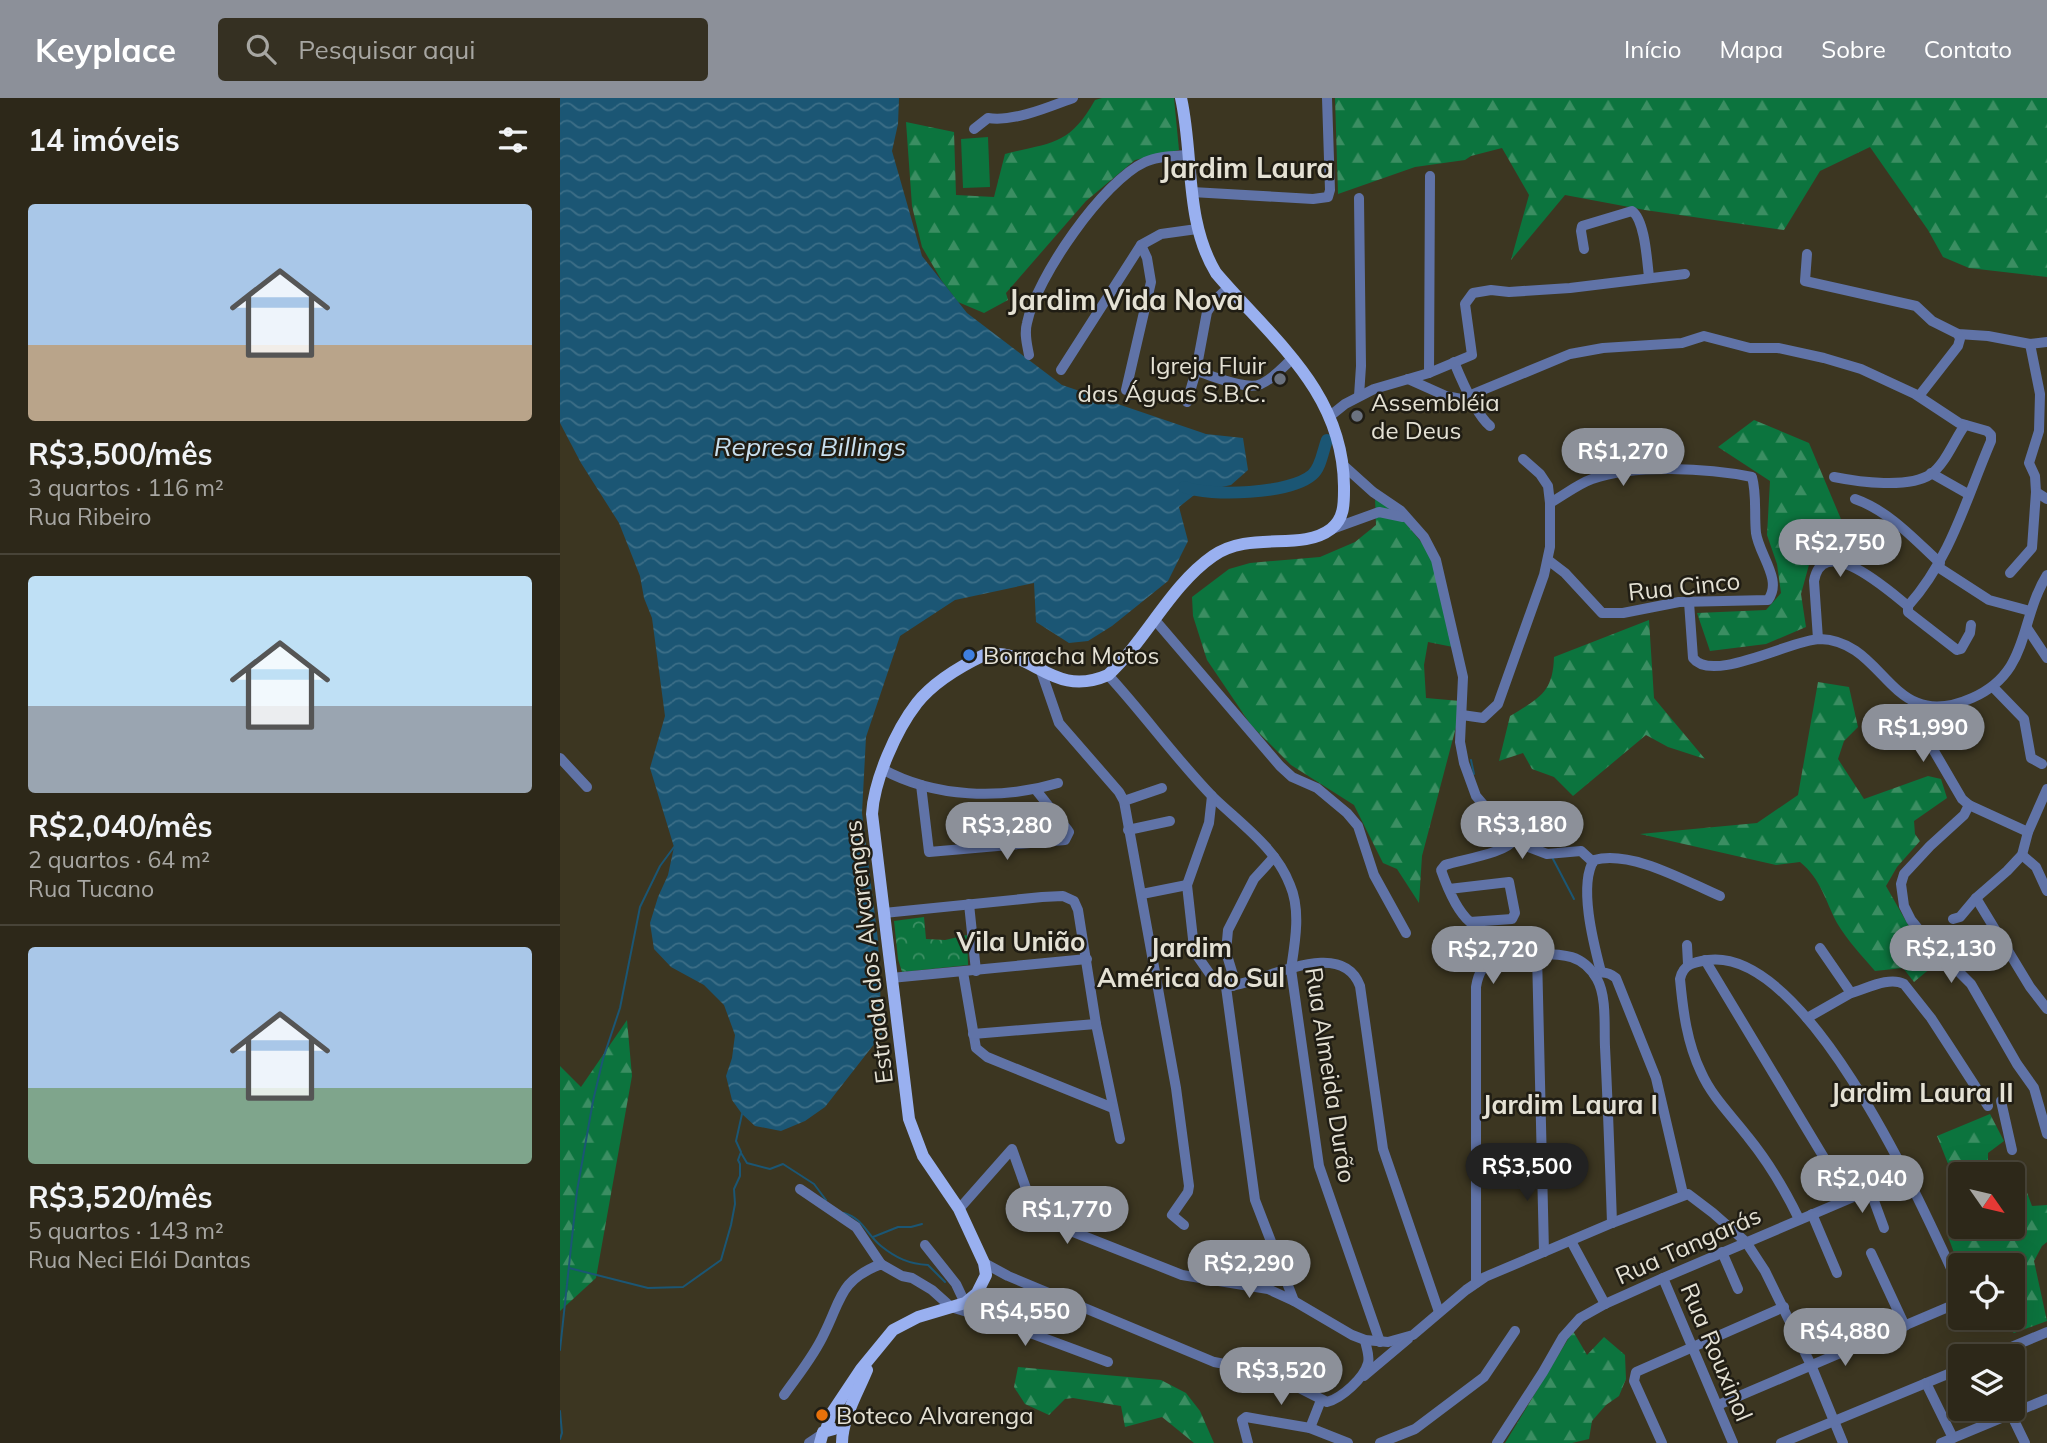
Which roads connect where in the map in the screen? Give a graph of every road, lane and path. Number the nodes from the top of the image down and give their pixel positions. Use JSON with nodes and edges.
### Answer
{"nodes":[{"id":1,"x":1181,"y":98,"type":"edge"},
{"id":2,"x":1327,"y":98,"type":"edge"},
{"id":3,"x":1068,"y":99,"type":"edge"},
{"id":4,"x":974,"y":129,"type":"dead end"},
{"id":5,"x":1187,"y":155,"type":"junction"},
{"id":6,"x":1430,"y":176,"type":"dead end"},
{"id":7,"x":1192,"y":192,"type":"junction"},
{"id":8,"x":1359,"y":198,"type":"dead end"},
{"id":9,"x":1197,"y":229,"type":"junction"},
{"id":10,"x":1142,"y":245,"type":"junction"},
{"id":11,"x":1584,"y":249,"type":"dead end"},
{"id":12,"x":1807,"y":254,"type":"dead end"},
{"id":13,"x":1685,"y":274,"type":"dead end"},
{"id":14,"x":1649,"y":277,"type":"junction"},
{"id":15,"x":1228,"y":288,"type":"junction"},
{"id":16,"x":1958,"y":334,"type":"junction"},
{"id":17,"x":2047,"y":342,"type":"edge"},
{"id":18,"x":2030,"y":344,"type":"junction"},
{"id":19,"x":1028,"y":355,"type":"dead end"},
{"id":20,"x":1292,"y":359,"type":"junction"},
{"id":21,"x":1454,"y":362,"type":"junction"},
{"id":22,"x":1061,"y":370,"type":"dead end"},
{"id":23,"x":1196,"y":371,"type":"junction"},
{"id":24,"x":1429,"y":373,"type":"junction"},
{"id":25,"x":1408,"y":379,"type":"junction"},
{"id":26,"x":1126,"y":390,"type":"dead end"},
{"id":27,"x":1359,"y":396,"type":"junction"},
{"id":28,"x":1469,"y":396,"type":"junction"},
{"id":29,"x":1919,"y":397,"type":"junction"},
{"id":30,"x":1187,"y":402,"type":"dead end"},
{"id":31,"x":1330,"y":416,"type":"junction"},
{"id":32,"x":1965,"y":425,"type":"junction"},
{"id":33,"x":1490,"y":426,"type":"dead end"},
{"id":34,"x":1523,"y":460,"type":"dead end"},
{"id":35,"x":1343,"y":465,"type":"junction"},
{"id":36,"x":1931,"y":473,"type":"junction"},
{"id":37,"x":1834,"y":477,"type":"dead end"},
{"id":38,"x":2036,"y":492,"type":"junction"},
{"id":39,"x":1968,"y":494,"type":"junction"},
{"id":40,"x":1855,"y":499,"type":"dead end"},
{"id":41,"x":2047,"y":499,"type":"edge"},
{"id":42,"x":1550,"y":503,"type":"junction"},
{"id":43,"x":1409,"y":519,"type":"junction"},
{"id":44,"x":1329,"y":531,"type":"junction"},
{"id":45,"x":1548,"y":560,"type":"junction"},
{"id":46,"x":1939,"y":565,"type":"junction"},
{"id":47,"x":2010,"y":573,"type":"dead end"},
{"id":48,"x":2047,"y":575,"type":"edge"},
{"id":49,"x":1689,"y":602,"type":"junction"},
{"id":50,"x":1908,"y":606,"type":"junction"},
{"id":51,"x":2030,"y":611,"type":"junction"},
{"id":52,"x":1155,"y":620,"type":"junction"},
{"id":53,"x":1971,"y":625,"type":"dead end"},
{"id":54,"x":2027,"y":628,"type":"junction"},
{"id":55,"x":1818,"y":639,"type":"junction"},
{"id":56,"x":2047,"y":657,"type":"edge"},
{"id":57,"x":1041,"y":671,"type":"junction"},
{"id":58,"x":1108,"y":675,"type":"junction"},
{"id":59,"x":1993,"y":687,"type":"junction"},
{"id":60,"x":1914,"y":703,"type":"junction"},
{"id":61,"x":1462,"y":715,"type":"junction"},
{"id":62,"x":560,"y":758,"type":"edge"},
{"id":63,"x":2042,"y":764,"type":"dead end"},
{"id":64,"x":882,"y":769,"type":"junction"},
{"id":65,"x":1058,"y":783,"type":"dead end"},
{"id":66,"x":921,"y":785,"type":"junction"},
{"id":67,"x":587,"y":787,"type":"dead end"},
{"id":68,"x":1162,"y":788,"type":"dead end"},
{"id":69,"x":2047,"y":789,"type":"edge"},
{"id":70,"x":1036,"y":790,"type":"junction"},
{"id":71,"x":1212,"y":796,"type":"junction"},
{"id":72,"x":1124,"y":801,"type":"junction"},
{"id":73,"x":1969,"y":805,"type":"junction"},
{"id":74,"x":1170,"y":821,"type":"dead end"},
{"id":75,"x":1128,"y":830,"type":"junction"},
{"id":76,"x":2028,"y":832,"type":"junction"},
{"id":77,"x":1515,"y":839,"type":"junction"},
{"id":78,"x":2022,"y":855,"type":"junction"},
{"id":79,"x":1274,"y":857,"type":"junction"},
{"id":80,"x":1593,"y":861,"type":"junction"},
{"id":81,"x":1186,"y":885,"type":"junction"},
{"id":82,"x":1449,"y":889,"type":"junction"},
{"id":83,"x":2047,"y":891,"type":"edge"},
{"id":84,"x":1142,"y":894,"type":"junction"},
{"id":85,"x":1720,"y":896,"type":"dead end"},
{"id":86,"x":1976,"y":898,"type":"junction"},
{"id":87,"x":969,"y":904,"type":"junction"},
{"id":88,"x":884,"y":913,"type":"junction"},
{"id":89,"x":1953,"y":919,"type":"dead end"},
{"id":90,"x":1406,"y":933,"type":"dead end"},
{"id":91,"x":1687,"y":945,"type":"dead end"},
{"id":92,"x":1820,"y":948,"type":"dead end"},
{"id":93,"x":1537,"y":954,"type":"junction"},
{"id":94,"x":1087,"y":959,"type":"junction"},
{"id":95,"x":1709,"y":960,"type":"junction"},
{"id":96,"x":1688,"y":964,"type":"junction"},
{"id":97,"x":1291,"y":970,"type":"junction"},
{"id":98,"x":976,"y":971,"type":"junction"},
{"id":99,"x":963,"y":972,"type":"junction"},
{"id":100,"x":1597,"y":973,"type":"junction"},
{"id":101,"x":891,"y":978,"type":"junction"},
{"id":102,"x":1229,"y":986,"type":"junction"},
{"id":103,"x":1851,"y":993,"type":"junction"},
{"id":104,"x":2047,"y":1009,"type":"edge"},
{"id":105,"x":1807,"y":1018,"type":"junction"},
{"id":106,"x":1096,"y":1024,"type":"junction"},
{"id":107,"x":973,"y":1034,"type":"junction"},
{"id":108,"x":2001,"y":1101,"type":"dead end"},
{"id":109,"x":1988,"y":1106,"type":"dead end"},
{"id":110,"x":1113,"y":1108,"type":"junction"},
{"id":111,"x":2047,"y":1134,"type":"edge"},
{"id":112,"x":1120,"y":1139,"type":"dead end"},
{"id":113,"x":2012,"y":1150,"type":"dead end"},
{"id":114,"x":1829,"y":1166,"type":"dead end"},
{"id":115,"x":1905,"y":1175,"type":"junction"},
{"id":116,"x":800,"y":1189,"type":"dead end"},
{"id":117,"x":1870,"y":1190,"type":"junction"},
{"id":118,"x":1683,"y":1194,"type":"junction"},
{"id":119,"x":959,"y":1209,"type":"junction"},
{"id":120,"x":1812,"y":1214,"type":"junction"},
{"id":121,"x":1799,"y":1219,"type":"junction"},
{"id":122,"x":1612,"y":1223,"type":"junction"},
{"id":123,"x":1184,"y":1225,"type":"dead end"},
{"id":124,"x":1884,"y":1228,"type":"dead end"},
{"id":125,"x":1571,"y":1241,"type":"junction"},
{"id":126,"x":1746,"y":1242,"type":"junction"},
{"id":127,"x":925,"y":1245,"type":"dead end"},
{"id":128,"x":1544,"y":1252,"type":"junction"},
{"id":129,"x":1722,"y":1252,"type":"junction"},
{"id":130,"x":1871,"y":1253,"type":"dead end"},
{"id":131,"x":984,"y":1263,"type":"junction"},
{"id":132,"x":1948,"y":1263,"type":"edge"},
{"id":133,"x":881,"y":1264,"type":"junction"},
{"id":134,"x":1837,"y":1273,"type":"dead end"},
{"id":135,"x":1663,"y":1278,"type":"junction"},
{"id":136,"x":1476,"y":1283,"type":"junction"},
{"id":137,"x":1738,"y":1289,"type":"dead end"},
{"id":138,"x":1294,"y":1301,"type":"junction"},
{"id":139,"x":965,"y":1303,"type":"junction"},
{"id":140,"x":1605,"y":1304,"type":"junction"},
{"id":141,"x":951,"y":1307,"type":"junction"},
{"id":142,"x":1784,"y":1307,"type":"junction"},
{"id":143,"x":1948,"y":1307,"type":"edge"},
{"id":144,"x":1438,"y":1312,"type":"junction"},
{"id":145,"x":1905,"y":1326,"type":"junction"},
{"id":146,"x":1515,"y":1331,"type":"dead end"},
{"id":147,"x":2047,"y":1332,"type":"edge"},
{"id":148,"x":1413,"y":1335,"type":"junction"},
{"id":149,"x":1365,"y":1340,"type":"junction"},
{"id":150,"x":1380,"y":1342,"type":"junction"},
{"id":151,"x":2018,"y":1344,"type":"edge"},
{"id":152,"x":1693,"y":1346,"type":"junction"},
{"id":153,"x":878,"y":1348,"type":"junction"},
{"id":154,"x":1108,"y":1362,"type":"dead end"},
{"id":155,"x":1811,"y":1365,"type":"junction"},
{"id":156,"x":1948,"y":1374,"type":"edge"},
{"id":157,"x":1356,"y":1382,"type":"junction"},
{"id":158,"x":1926,"y":1383,"type":"junction"},
{"id":159,"x":784,"y":1395,"type":"dead end"},
{"id":160,"x":2047,"y":1399,"type":"edge"},
{"id":161,"x":1324,"y":1401,"type":"junction"},
{"id":162,"x":1718,"y":1405,"type":"junction"},
{"id":163,"x":2025,"y":1408,"type":"edge"},
{"id":164,"x":1834,"y":1421,"type":"junction"},
{"id":165,"x":1994,"y":1421,"type":"edge"},
{"id":166,"x":2014,"y":1421,"type":"edge"},
{"id":167,"x":1310,"y":1428,"type":"junction"},
{"id":168,"x":823,"y":1436,"type":"edge"},
{"id":169,"x":1953,"y":1438,"type":"junction"},
{"id":170,"x":842,"y":1440,"type":"edge"},
{"id":171,"x":809,"y":1443,"type":"edge"},
{"id":172,"x":1248,"y":1443,"type":"edge"},
{"id":173,"x":1348,"y":1443,"type":"edge"},
{"id":174,"x":1380,"y":1443,"type":"edge"},
{"id":175,"x":1497,"y":1443,"type":"edge"},
{"id":176,"x":1662,"y":1443,"type":"edge"},
{"id":177,"x":1733,"y":1443,"type":"edge"},
{"id":178,"x":1782,"y":1443,"type":"edge"},
{"id":179,"x":1843,"y":1443,"type":"edge"},
{"id":180,"x":1941,"y":1443,"type":"edge"},
{"id":181,"x":2025,"y":1443,"type":"edge"}],
"edges":[{"from":1,"to":5,"type":"main road"},
{"from":2,"to":7,"type":"street"},
{"from":3,"to":4,"type":"street"},
{"from":5,"to":7,"type":"main road"},
{"from":5,"to":19,"type":"street"},
{"from":6,"to":24,"type":"street"},
{"from":7,"to":9,"type":"main road"},
{"from":8,"to":27,"type":"street"},
{"from":9,"to":10,"type":"street"},
{"from":9,"to":15,"type":"main road"},
{"from":10,"to":22,"type":"street"},
{"from":10,"to":26,"type":"street"},
{"from":11,"to":14,"type":"street"},
{"from":12,"to":16,"type":"street"},
{"from":13,"to":14,"type":"street"},
{"from":14,"to":21,"type":"street"},
{"from":15,"to":20,"type":"main road"},
{"from":15,"to":23,"type":"street"},
{"from":16,"to":18,"type":"street"},
{"from":16,"to":29,"type":"street"},
{"from":17,"to":18,"type":"street"},
{"from":18,"to":38,"type":"street"},
{"from":20,"to":23,"type":"street"},
{"from":20,"to":31,"type":"main road"},
{"from":21,"to":24,"type":"street"},
{"from":21,"to":28,"type":"street"},
{"from":23,"to":30,"type":"street"},
{"from":24,"to":25,"type":"street"},
{"from":25,"to":27,"type":"street"},
{"from":25,"to":28,"type":"street"},
{"from":27,"to":31,"type":"street"},
{"from":28,"to":29,"type":"street"},
{"from":28,"to":33,"type":"street"},
{"from":29,"to":32,"type":"street"},
{"from":31,"to":35,"type":"main road"},
{"from":32,"to":36,"type":"street"},
{"from":32,"to":39,"type":"street"},
{"from":34,"to":42,"type":"street"},
{"from":35,"to":43,"type":"street"},
{"from":35,"to":44,"type":"main road"},
{"from":36,"to":37,"type":"street"},
{"from":36,"to":39,"type":"street"},
{"from":38,"to":41,"type":"street"},
{"from":38,"to":47,"type":"street"},
{"from":39,"to":46,"type":"street"},
{"from":40,"to":46,"type":"street"},
{"from":42,"to":45,"type":"street"},
{"from":42,"to":49,"type":"street","name":"Rua Cinco"},
{"from":43,"to":44,"type":"street"},
{"from":43,"to":61,"type":"street"},
{"from":44,"to":52,"type":"main road"},
{"from":45,"to":49,"type":"street","name":"Rua Cinco"},
{"from":45,"to":61,"type":"street"},
{"from":46,"to":50,"type":"street"},
{"from":46,"to":51,"type":"street"},
{"from":48,"to":51,"type":"street"},
{"from":49,"to":55,"type":"street"},
{"from":50,"to":53,"type":"street"},
{"from":50,"to":55,"type":"street"},
{"from":51,"to":54,"type":"street"},
{"from":52,"to":58,"type":"main road"},
{"from":52,"to":90,"type":"street"},
{"from":54,"to":56,"type":"street"},
{"from":54,"to":59,"type":"street"},
{"from":55,"to":60,"type":"street"},
{"from":57,"to":58,"type":"main road","name":"Estrada dos Alvarengas"},
{"from":57,"to":64,"type":"main road","name":"Estrada dos Alvarengas"},
{"from":57,"to":72,"type":"street"},
{"from":58,"to":71,"type":"street","name":"Rua Almeida Durão"},
{"from":59,"to":60,"type":"street"},
{"from":59,"to":63,"type":"street"},
{"from":60,"to":73,"type":"street"},
{"from":61,"to":77,"type":"street"},
{"from":62,"to":67,"type":"street"},
{"from":64,"to":66,"type":"street"},
{"from":64,"to":88,"type":"main road","name":"Estrada dos Alvarengas"},
{"from":65,"to":70,"type":"street"},
{"from":66,"to":70,"type":"street"},
{"from":66,"to":70,"type":"street"},
{"from":68,"to":72,"type":"street"},
{"from":69,"to":76,"type":"street"},
{"from":71,"to":79,"type":"street","name":"Rua Almeida Durão"},
{"from":71,"to":81,"type":"street"},
{"from":72,"to":75,"type":"street"},
{"from":73,"to":76,"type":"street"},
{"from":73,"to":111,"type":"street"},
{"from":74,"to":75,"type":"street"},
{"from":75,"to":84,"type":"street"},
{"from":76,"to":78,"type":"street"},
{"from":77,"to":80,"type":"street"},
{"from":77,"to":82,"type":"street"},
{"from":78,"to":83,"type":"street"},
{"from":78,"to":86,"type":"street"},
{"from":79,"to":97,"type":"street","name":"Rua Almeida Durão"},
{"from":79,"to":102,"type":"street"},
{"from":80,"to":85,"type":"street"},
{"from":80,"to":100,"type":"street"},
{"from":81,"to":84,"type":"street"},
{"from":81,"to":102,"type":"street"},
{"from":82,"to":82,"type":"street"},
{"from":84,"to":123,"type":"street"},
{"from":86,"to":89,"type":"street"},
{"from":86,"to":104,"type":"street"},
{"from":87,"to":88,"type":"street"},
{"from":87,"to":94,"type":"street"},
{"from":87,"to":98,"type":"street"},
{"from":88,"to":101,"type":"main road","name":"Estrada dos Alvarengas"},
{"from":91,"to":96,"type":"street"},
{"from":92,"to":103,"type":"street"},
{"from":93,"to":100,"type":"street"},
{"from":93,"to":128,"type":"street"},
{"from":93,"to":136,"type":"street"},
{"from":94,"to":98,"type":"street"},
{"from":94,"to":106,"type":"street"},
{"from":95,"to":96,"type":"street"},
{"from":95,"to":105,"type":"street"},
{"from":95,"to":114,"type":"street"},
{"from":96,"to":121,"type":"street"},
{"from":97,"to":102,"type":"street"},
{"from":97,"to":144,"type":"street"},
{"from":97,"to":150,"type":"street","name":"Rua Almeida Durão"},
{"from":98,"to":99,"type":"street"},
{"from":99,"to":101,"type":"street"},
{"from":99,"to":107,"type":"street"},
{"from":100,"to":118,"type":"street"},
{"from":100,"to":122,"type":"street"},
{"from":101,"to":119,"type":"main road","name":"Estrada dos Alvarengas"},
{"from":102,"to":138,"type":"street"},
{"from":103,"to":105,"type":"street"},
{"from":103,"to":109,"type":"street"},
{"from":105,"to":115,"type":"street"},
{"from":106,"to":107,"type":"street"},
{"from":106,"to":110,"type":"street"},
{"from":107,"to":110,"type":"street"},
{"from":108,"to":113,"type":"street"},
{"from":110,"to":112,"type":"street"},
{"from":115,"to":117,"type":"street","name":"Rua Tangarás"},
{"from":115,"to":132,"type":"street"},
{"from":116,"to":133,"type":"street"},
{"from":117,"to":120,"type":"street","name":"Rua Tangarás"},
{"from":117,"to":124,"type":"street"},
{"from":118,"to":122,"type":"street"},
{"from":118,"to":126,"type":"street"},
{"from":119,"to":131,"type":"main road","name":"Estrada dos Alvarengas"},
{"from":119,"to":138,"type":"street"},
{"from":120,"to":121,"type":"street","name":"Rua Tangarás"},
{"from":120,"to":134,"type":"street"},
{"from":121,"to":126,"type":"street","name":"Rua Tangarás"},
{"from":122,"to":125,"type":"street"},
{"from":125,"to":128,"type":"street"},
{"from":125,"to":140,"type":"street"},
{"from":126,"to":129,"type":"street","name":"Rua Tangarás"},
{"from":126,"to":142,"type":"street"},
{"from":127,"to":139,"type":"street"},
{"from":128,"to":136,"type":"street"},
{"from":129,"to":135,"type":"street","name":"Rua Tangarás"},
{"from":129,"to":137,"type":"street"},
{"from":130,"to":145,"type":"street"},
{"from":131,"to":139,"type":"main road"},
{"from":131,"to":161,"type":"street"},
{"from":133,"to":141,"type":"street"},
{"from":133,"to":159,"type":"street"},
{"from":135,"to":140,"type":"street","name":"Rua Tangarás"},
{"from":135,"to":152,"type":"street","name":"Rua Rouxinol"},
{"from":136,"to":144,"type":"street"},
{"from":138,"to":149,"type":"street"},
{"from":139,"to":141,"type":"main road"},
{"from":140,"to":175,"type":"street","name":"Rua Tangarás"},
{"from":141,"to":153,"type":"main road"},
{"from":141,"to":154,"type":"street"},
{"from":142,"to":152,"type":"street"},
{"from":142,"to":155,"type":"street"},
{"from":143,"to":145,"type":"street"},
{"from":144,"to":148,"type":"street"},
{"from":145,"to":155,"type":"street"},
{"from":146,"to":174,"type":"street"},
{"from":147,"to":151,"type":"street"},
{"from":148,"to":150,"type":"street"},
{"from":148,"to":157,"type":"street"},
{"from":149,"to":150,"type":"street"},
{"from":149,"to":157,"type":"street"},
{"from":152,"to":162,"type":"street","name":"Rua Rouxinol"},
{"from":152,"to":176,"type":"street"},
{"from":153,"to":168,"type":"main road"},
{"from":153,"to":170,"type":"main road"},
{"from":155,"to":162,"type":"street"},
{"from":155,"to":164,"type":"street"},
{"from":156,"to":158,"type":"street"},
{"from":157,"to":161,"type":"street"},
{"from":158,"to":164,"type":"street"},
{"from":158,"to":169,"type":"street"},
{"from":160,"to":163,"type":"street"},
{"from":161,"to":167,"type":"street"},
{"from":162,"to":177,"type":"street","name":"Rua Rouxinol"},
{"from":164,"to":178,"type":"street"},
{"from":164,"to":179,"type":"street"},
{"from":165,"to":169,"type":"street"},
{"from":166,"to":181,"type":"street"},
{"from":167,"to":172,"type":"street"},
{"from":167,"to":173,"type":"street"},
{"from":168,"to":170,"type":"main road"},
{"from":168,"to":171,"type":"street"},
{"from":169,"to":180,"type":"street"}]}
